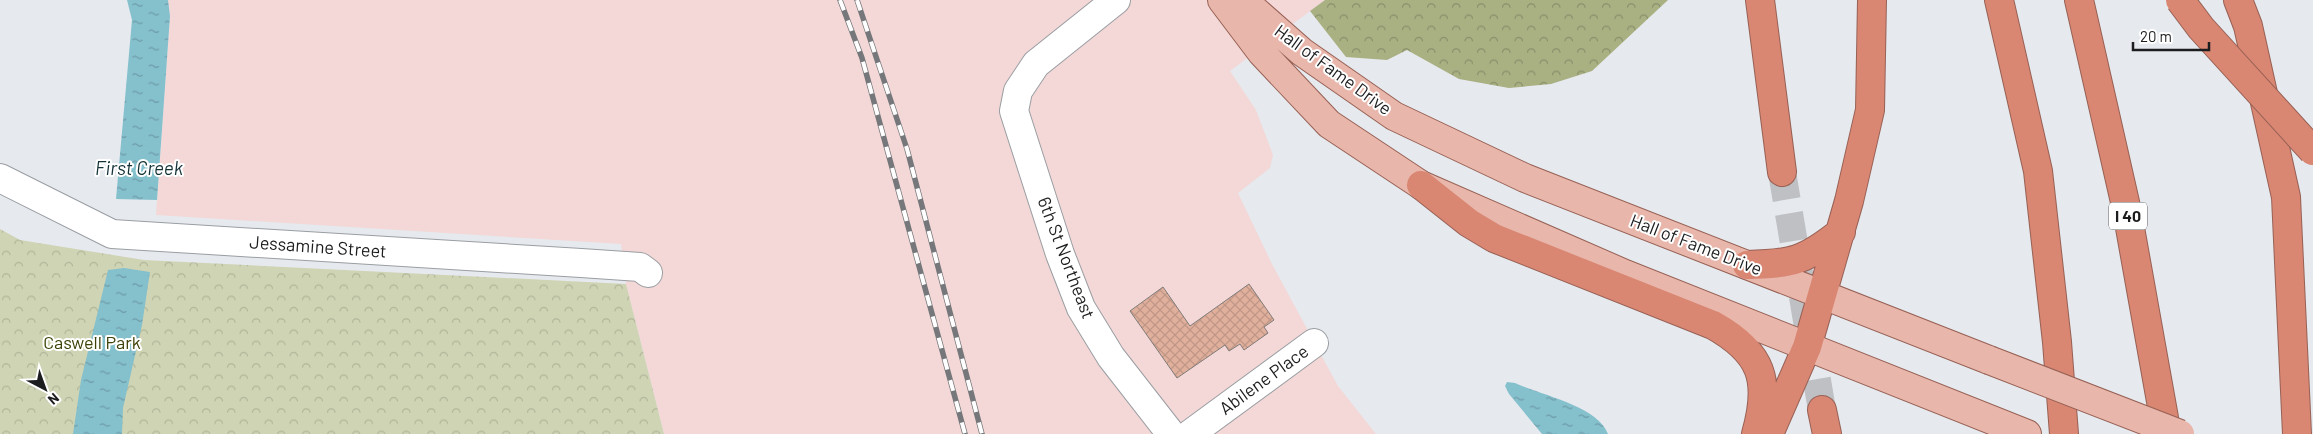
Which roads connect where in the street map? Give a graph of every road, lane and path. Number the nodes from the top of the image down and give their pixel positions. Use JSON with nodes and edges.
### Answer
{"nodes":[{"id":1,"x":1116,"y":0,"type":"edge"},
{"id":2,"x":1222,"y":0,"type":"edge"},
{"id":3,"x":1243,"y":0,"type":"edge"},
{"id":4,"x":1760,"y":0,"type":"edge"},
{"id":5,"x":1872,"y":0,"type":"edge"},
{"id":6,"x":1999,"y":0,"type":"edge"},
{"id":7,"x":2079,"y":0,"type":"edge"},
{"id":8,"x":2180,"y":0,"type":"edge"},
{"id":9,"x":2238,"y":0,"type":"edge"},
{"id":10,"x":2313,"y":151,"type":"edge"},
{"id":11,"x":1782,"y":172,"type":"tunnel mouth"},
{"id":12,"x":0,"y":178,"type":"edge"},
{"id":13,"x":1421,"y":186,"type":"junction"},
{"id":14,"x":1841,"y":232,"type":"junction"},
{"id":15,"x":1746,"y":265,"type":"junction"},
{"id":16,"x":648,"y":272,"type":"dead end"},
{"id":17,"x":1824,"y":295,"type":"junction"},
{"id":18,"x":1314,"y":343,"type":"dead end"},
{"id":19,"x":1807,"y":347,"type":"junction"},
{"id":20,"x":1171,"y":434,"type":"edge"},
{"id":21,"x":1190,"y":434,"type":"edge"},
{"id":22,"x":1756,"y":434,"type":"edge"},
{"id":23,"x":1768,"y":434,"type":"edge"},
{"id":24,"x":2027,"y":434,"type":"edge"},
{"id":25,"x":2064,"y":434,"type":"edge"},
{"id":26,"x":2164,"y":434,"type":"edge"},
{"id":27,"x":2180,"y":434,"type":"edge"},
{"id":28,"x":2297,"y":434,"type":"edge"}],
"edges":[{"from":1,"to":20,"type":"street","name":"6th St Northeast"},
{"from":2,"to":13,"type":"main road","name":"Hall of Fame Drive"},
{"from":3,"to":15,"type":"main road","name":"Hall of Fame Drive"},
{"from":4,"to":11,"type":"highway"},
{"from":5,"to":14,"type":"highway"},
{"from":6,"to":25,"type":"highway"},
{"from":7,"to":26,"type":"highway","number":"I 40"},
{"from":8,"to":10,"type":"highway","bridge":true},
{"from":9,"to":28,"type":"highway"},
{"from":12,"to":16,"type":"street","name":"Jessamine Street"},
{"from":13,"to":19,"type":"main road","name":"Hall of Fame Drive"},
{"from":13,"to":22,"type":"highway"},
{"from":14,"to":15,"type":"highway"},
{"from":14,"to":17,"type":"highway"},
{"from":15,"to":17,"type":"main road","name":"Hall of Fame Drive"},
{"from":17,"to":19,"type":"highway"},
{"from":17,"to":27,"type":"main road","name":"Hall of Fame Drive","bridge":true},
{"from":18,"to":21,"type":"street","name":"Abilene Place"},
{"from":19,"to":23,"type":"highway"},
{"from":19,"to":24,"type":"main road","name":"Hall of Fame Drive"}]}
